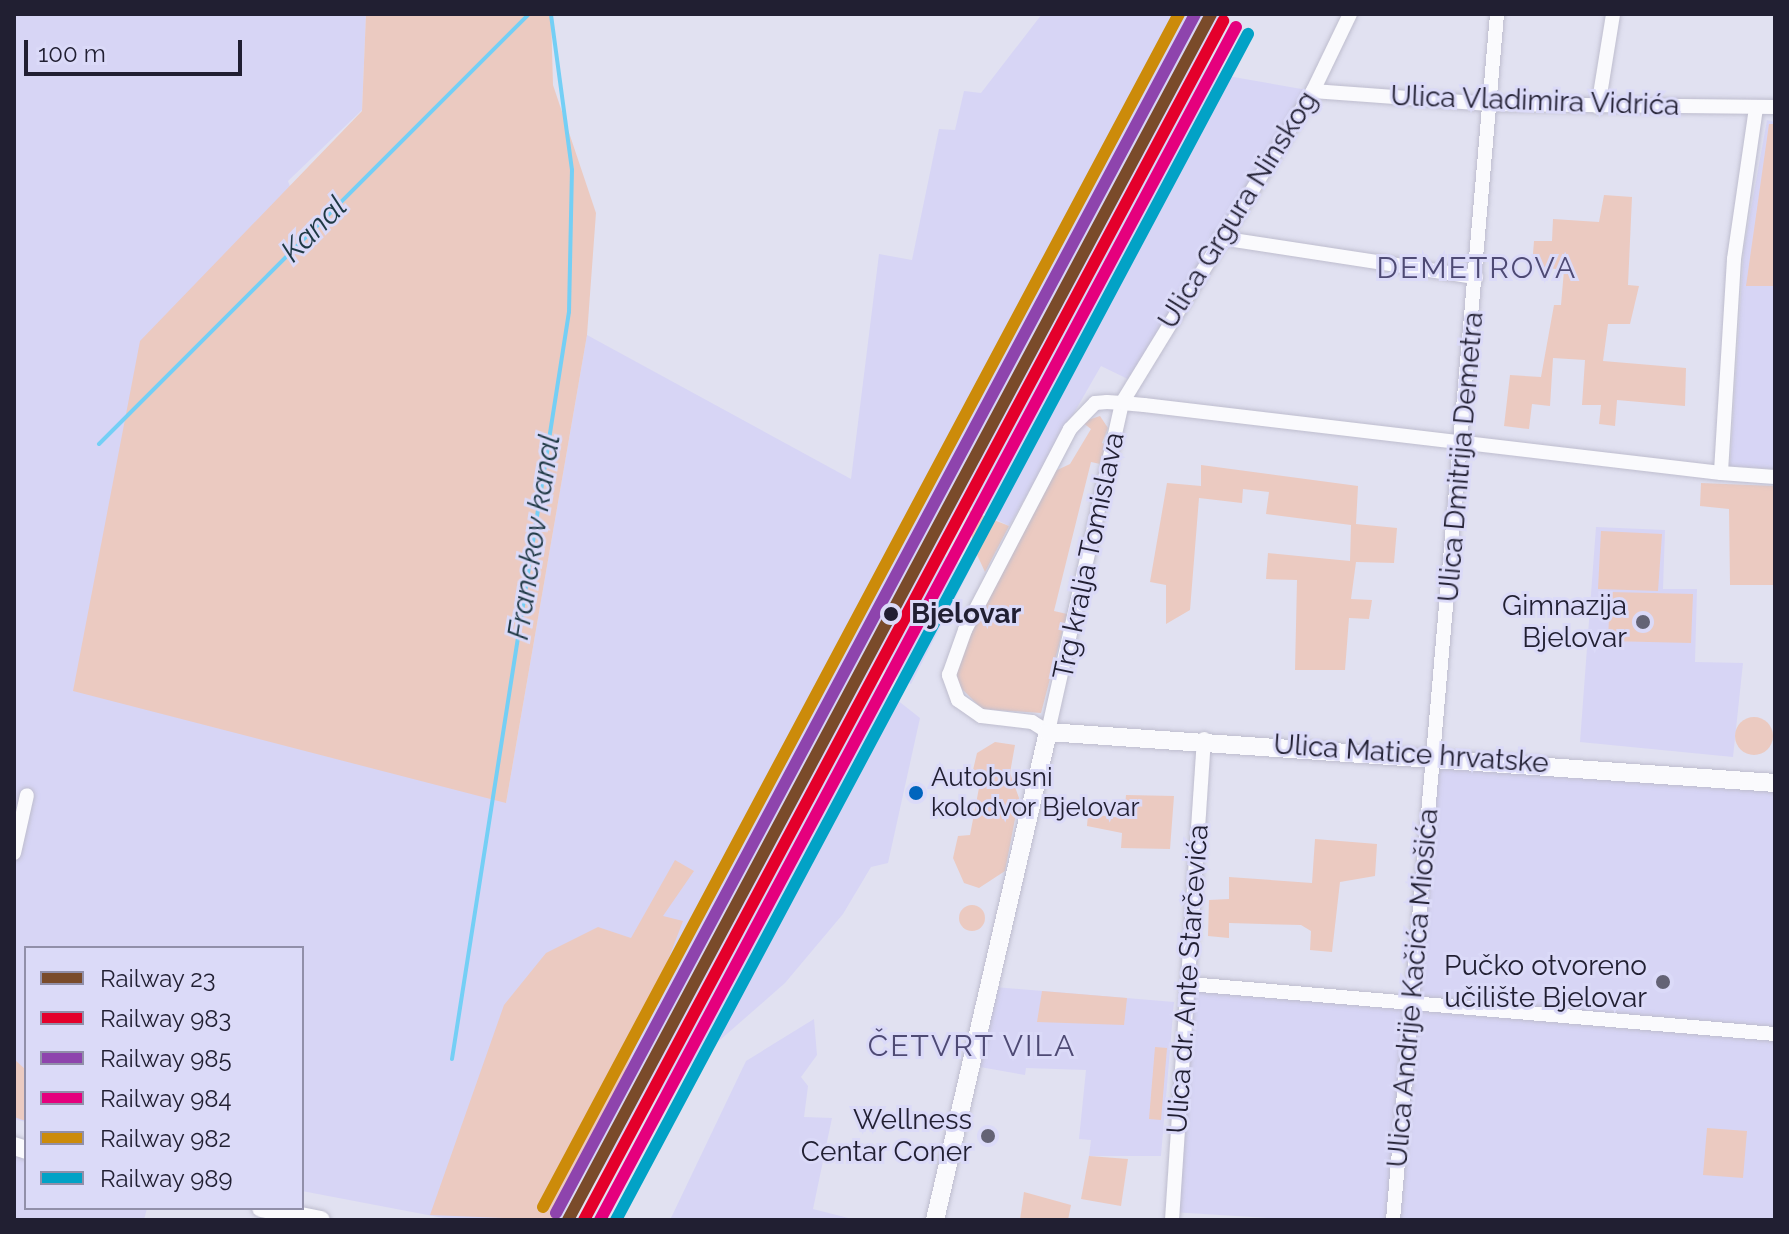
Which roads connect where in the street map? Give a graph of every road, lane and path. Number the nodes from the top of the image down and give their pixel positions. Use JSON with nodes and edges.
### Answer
{"nodes":[{"id":1,"x":1350,"y":14,"type":"edge"},
{"id":2,"x":1497,"y":14,"type":"edge"},
{"id":3,"x":1613,"y":14,"type":"edge"},
{"id":4,"x":1313,"y":91,"type":"junction"},
{"id":5,"x":1490,"y":104,"type":"junction"},
{"id":6,"x":1598,"y":107,"type":"junction"},
{"id":7,"x":1775,"y":107,"type":"edge"},
{"id":8,"x":1756,"y":108,"type":"junction"},
{"id":9,"x":1220,"y":238,"type":"junction"},
{"id":10,"x":1476,"y":277,"type":"junction"},
{"id":11,"x":1122,"y":403,"type":"junction"},
{"id":12,"x":1463,"y":447,"type":"junction"},
{"id":13,"x":1721,"y":473,"type":"junction"},
{"id":14,"x":1775,"y":477,"type":"edge"},
{"id":15,"x":1048,"y":732,"type":"junction"},
{"id":16,"x":1204,"y":739,"type":"junction"},
{"id":17,"x":1433,"y":756,"type":"junction"},
{"id":18,"x":1775,"y":783,"type":"edge"},
{"id":19,"x":27,"y":795,"type":"dead end"},
{"id":20,"x":14,"y":853,"type":"edge"},
{"id":21,"x":1189,"y":984,"type":"junction"},
{"id":22,"x":1410,"y":1006,"type":"junction"},
{"id":23,"x":1775,"y":1034,"type":"edge"},
{"id":24,"x":270,"y":1210,"type":"edge"},
{"id":25,"x":309,"y":1219,"type":"edge"},
{"id":26,"x":935,"y":1220,"type":"edge"},
{"id":27,"x":1172,"y":1220,"type":"edge"},
{"id":28,"x":1393,"y":1220,"type":"edge"}],
"edges":[{"from":1,"to":4,"type":"street","name":"Ulica Grgura Ninskog"},
{"from":2,"to":5,"type":"street","name":"Ulica Dmitrija Demetra"},
{"from":3,"to":6,"type":"street"},
{"from":4,"to":5,"type":"street","name":"Ulica Vladimira Vidrića"},
{"from":4,"to":9,"type":"street","name":"Ulica Grgura Ninskog"},
{"from":5,"to":6,"type":"street","name":"Ulica Vladimira Vidrića"},
{"from":5,"to":10,"type":"street","name":"Ulica Dmitrija Demetra"},
{"from":6,"to":8,"type":"street","name":"Ulica Vladimira Vidrića"},
{"from":7,"to":8,"type":"street","name":"Ulica Vladimira Vidrića"},
{"from":8,"to":13,"type":"street"},
{"from":9,"to":10,"type":"street"},
{"from":9,"to":11,"type":"street","name":"Ulica Grgura Ninskog"},
{"from":10,"to":12,"type":"street","name":"Ulica Dmitrija Demetra"},
{"from":11,"to":12,"type":"street"},
{"from":11,"to":15,"type":"street","name":"Trg kralja Tomislava"},
{"from":11,"to":15,"type":"street","name":"Trg kralja Tomislava"},
{"from":12,"to":13,"type":"street"},
{"from":12,"to":17,"type":"street","name":"Ulica Dmitrija Demetra"},
{"from":13,"to":14,"type":"street"},
{"from":15,"to":16,"type":"main road","name":"Ulica Matice hrvatske"},
{"from":15,"to":26,"type":"main road"},
{"from":16,"to":17,"type":"main road","name":"Ulica Matice hrvatske"},
{"from":16,"to":21,"type":"street","name":"Ulica dr. Ante Starčevića"},
{"from":17,"to":18,"type":"main road","name":"Ulica Matice hrvatske"},
{"from":17,"to":22,"type":"street","name":"Ulica Andrije Kačića Miošića"},
{"from":19,"to":20,"type":"street"},
{"from":21,"to":22,"type":"street"},
{"from":21,"to":27,"type":"street","name":"Ulica dr. Ante Starčevića"},
{"from":22,"to":23,"type":"street"},
{"from":22,"to":28,"type":"street","name":"Ulica Andrije Kačića Miošića"},
{"from":24,"to":25,"type":"main road"}]}
